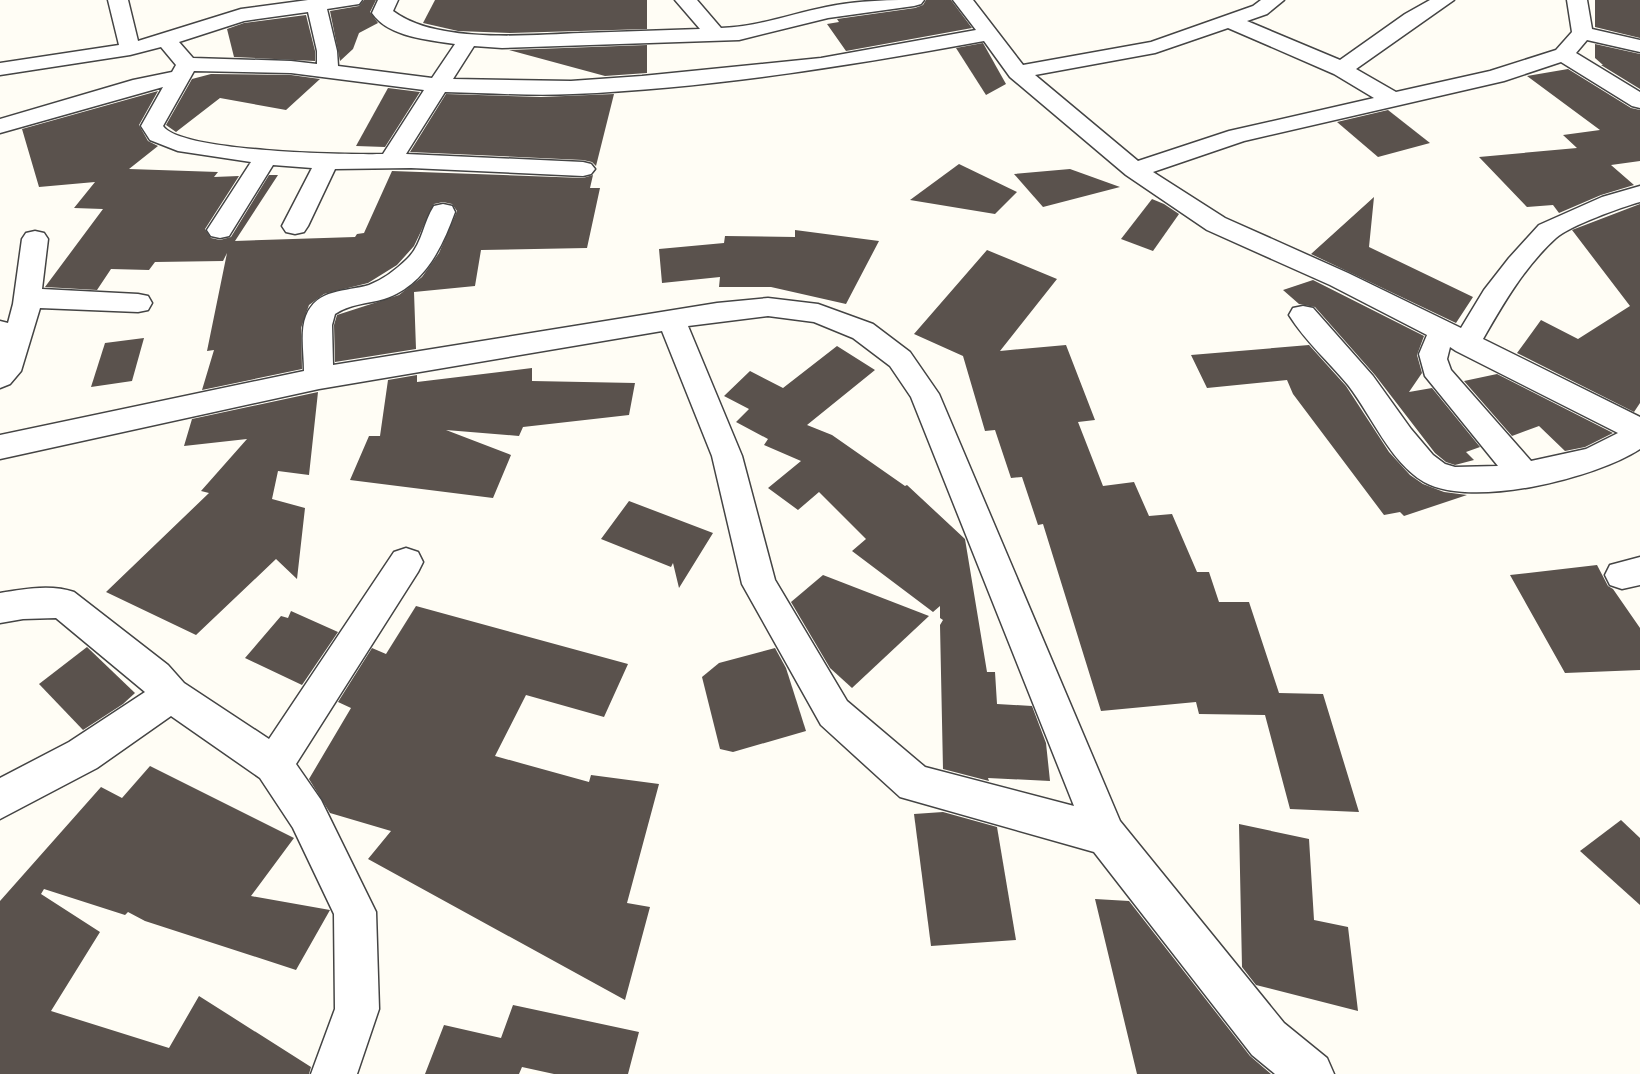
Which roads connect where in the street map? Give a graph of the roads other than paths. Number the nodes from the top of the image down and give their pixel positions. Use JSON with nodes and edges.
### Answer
{"nodes":[{"id":1,"x":118,"y":0,"type":"edge"},
{"id":2,"x":352,"y":0,"type":"edge"},
{"id":3,"x":388,"y":0,"type":"edge"},
{"id":4,"x":685,"y":0,"type":"edge"},
{"id":5,"x":914,"y":0,"type":"edge"},
{"id":6,"x":963,"y":0,"type":"edge"},
{"id":7,"x":1274,"y":0,"type":"edge"},
{"id":8,"x":1444,"y":0,"type":"edge"},
{"id":9,"x":1577,"y":0,"type":"edge"},
{"id":10,"x":301,"y":4,"type":"edge"},
{"id":11,"x":223,"y":5,"type":"dead end"},
{"id":12,"x":823,"y":6,"type":"edge"},
{"id":13,"x":241,"y":15,"type":"junction"},
{"id":14,"x":1229,"y":21,"type":"junction"},
{"id":15,"x":1582,"y":33,"type":"junction"},
{"id":16,"x":989,"y":34,"type":"junction"},
{"id":17,"x":716,"y":36,"type":"junction"},
{"id":18,"x":640,"y":38,"type":"junction"},
{"id":19,"x":468,"y":39,"type":"junction"},
{"id":20,"x":166,"y":40,"type":"junction"},
{"id":21,"x":1640,"y":46,"type":"edge"},
{"id":22,"x":130,"y":49,"type":"junction"},
{"id":23,"x":1563,"y":54,"type":"junction"},
{"id":24,"x":0,"y":69,"type":"edge"},
{"id":25,"x":1342,"y":69,"type":"junction"},
{"id":26,"x":184,"y":70,"type":"junction"},
{"id":27,"x":328,"y":72,"type":"junction"},
{"id":28,"x":1018,"y":72,"type":"junction"},
{"id":29,"x":642,"y":83,"type":"junction"},
{"id":30,"x":437,"y":85,"type":"junction"},
{"id":31,"x":1395,"y":101,"type":"junction"},
{"id":32,"x":1640,"y":101,"type":"edge"},
{"id":33,"x":0,"y":126,"type":"edge"},
{"id":34,"x":266,"y":157,"type":"junction"},
{"id":35,"x":390,"y":161,"type":"junction"},
{"id":36,"x":327,"y":162,"type":"junction"},
{"id":37,"x":583,"y":168,"type":"dead end"},
{"id":38,"x":1134,"y":170,"type":"junction"},
{"id":39,"x":1640,"y":194,"type":"edge"},
{"id":40,"x":443,"y":212,"type":"dead end"},
{"id":41,"x":295,"y":226,"type":"dead end"},
{"id":42,"x":219,"y":230,"type":"dead end"},
{"id":43,"x":35,"y":239,"type":"dead end"},
{"id":44,"x":28,"y":298,"type":"junction"},
{"id":45,"x":138,"y":303,"type":"dead end"},
{"id":46,"x":1303,"y":315,"type":"dead end"},
{"id":47,"x":672,"y":320,"type":"junction"},
{"id":48,"x":1455,"y":338,"type":"junction"},
{"id":49,"x":8,"y":339,"type":"edge"},
{"id":50,"x":0,"y":377,"type":"edge"},
{"id":51,"x":319,"y":378,"type":"junction"},
{"id":52,"x":1640,"y":431,"type":"edge"},
{"id":53,"x":0,"y":447,"type":"edge"},
{"id":54,"x":1524,"y":475,"type":"junction"},
{"id":55,"x":406,"y":562,"type":"dead end"},
{"id":56,"x":0,"y":608,"type":"edge"},
{"id":57,"x":171,"y":695,"type":"junction"},
{"id":58,"x":274,"y":765,"type":"junction"},
{"id":59,"x":0,"y":800,"type":"edge"},
{"id":60,"x":1107,"y":835,"type":"junction"},
{"id":61,"x":334,"y":1074,"type":"edge"},
{"id":62,"x":1311,"y":1074,"type":"edge"}],
"edges":[{"from":1,"to":22,"type":"street"},
{"from":2,"to":10,"type":"street"},
{"from":3,"to":19,"type":"street"},
{"from":4,"to":17,"type":"street"},
{"from":5,"to":12,"type":"street"},
{"from":6,"to":16,"type":"street"},
{"from":7,"to":14,"type":"street"},
{"from":8,"to":25,"type":"street"},
{"from":9,"to":15,"type":"street"},
{"from":10,"to":13,"type":"street"},
{"from":10,"to":27,"type":"street"},
{"from":11,"to":13,"type":"street"},
{"from":12,"to":17,"type":"street"},
{"from":13,"to":20,"type":"street"},
{"from":14,"to":25,"type":"street"},
{"from":14,"to":28,"type":"street"},
{"from":15,"to":21,"type":"street"},
{"from":15,"to":23,"type":"street"},
{"from":16,"to":28,"type":"street"},
{"from":16,"to":29,"type":"street"},
{"from":17,"to":18,"type":"street"},
{"from":18,"to":19,"type":"street"},
{"from":18,"to":29,"type":"street"},
{"from":19,"to":30,"type":"street"},
{"from":20,"to":22,"type":"street"},
{"from":20,"to":26,"type":"street"},
{"from":22,"to":24,"type":"street"},
{"from":23,"to":31,"type":"street"},
{"from":23,"to":32,"type":"street"},
{"from":25,"to":31,"type":"street"},
{"from":26,"to":27,"type":"street"},
{"from":26,"to":33,"type":"street"},
{"from":26,"to":34,"type":"street"},
{"from":27,"to":30,"type":"street"},
{"from":28,"to":38,"type":"street"},
{"from":29,"to":30,"type":"street"},
{"from":30,"to":35,"type":"street"},
{"from":31,"to":38,"type":"street"},
{"from":34,"to":36,"type":"street"},
{"from":34,"to":42,"type":"street"},
{"from":35,"to":36,"type":"street"},
{"from":35,"to":37,"type":"street"},
{"from":36,"to":41,"type":"street"},
{"from":38,"to":48,"type":"street"},
{"from":39,"to":48,"type":"street"},
{"from":40,"to":51,"type":"street"},
{"from":43,"to":44,"type":"street"},
{"from":44,"to":45,"type":"street"},
{"from":44,"to":49,"type":"street"},
{"from":46,"to":54,"type":"street"},
{"from":47,"to":51,"type":"street"},
{"from":47,"to":60,"type":"street"},
{"from":47,"to":60,"type":"street"},
{"from":48,"to":52,"type":"street"},
{"from":48,"to":54,"type":"street"},
{"from":49,"to":50,"type":"street"},
{"from":51,"to":53,"type":"street"},
{"from":52,"to":54,"type":"street"},
{"from":55,"to":58,"type":"street"},
{"from":56,"to":57,"type":"street"},
{"from":57,"to":58,"type":"street"},
{"from":57,"to":59,"type":"street"},
{"from":58,"to":61,"type":"street"},
{"from":60,"to":62,"type":"street"}]}
